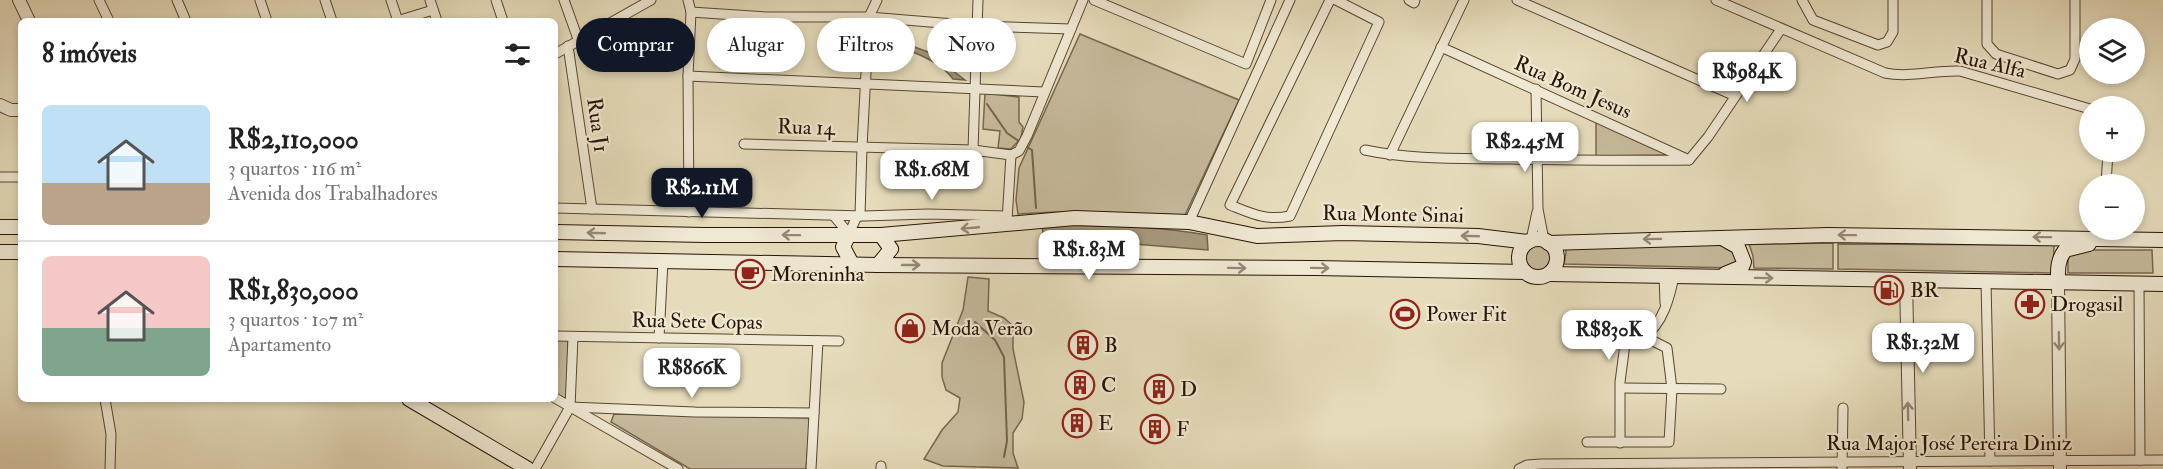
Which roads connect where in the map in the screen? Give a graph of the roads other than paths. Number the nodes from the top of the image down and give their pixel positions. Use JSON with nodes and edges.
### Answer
{"nodes":[{"id":1,"x":19,"y":0,"type":"edge"},
{"id":2,"x":99,"y":0,"type":"edge"},
{"id":3,"x":177,"y":0,"type":"edge"},
{"id":4,"x":261,"y":0,"type":"edge"},
{"id":5,"x":325,"y":0,"type":"edge"},
{"id":6,"x":391,"y":0,"type":"edge"},
{"id":7,"x":430,"y":0,"type":"edge"},
{"id":8,"x":496,"y":0,"type":"edge"},
{"id":9,"x":564,"y":0,"type":"edge"},
{"id":10,"x":651,"y":0,"type":"edge"},
{"id":11,"x":688,"y":0,"type":"edge"},
{"id":12,"x":863,"y":0,"type":"edge"},
{"id":13,"x":978,"y":0,"type":"edge"},
{"id":14,"x":1083,"y":0,"type":"edge"},
{"id":15,"x":1094,"y":0,"type":"edge"},
{"id":16,"x":1271,"y":0,"type":"edge"},
{"id":17,"x":1290,"y":0,"type":"edge"},
{"id":18,"x":1330,"y":0,"type":"edge"},
{"id":19,"x":1336,"y":0,"type":"edge"},
{"id":20,"x":1409,"y":0,"type":"edge"},
{"id":21,"x":1415,"y":0,"type":"edge"},
{"id":22,"x":1464,"y":0,"type":"edge"},
{"id":23,"x":1517,"y":0,"type":"edge"},
{"id":24,"x":1716,"y":0,"type":"edge"},
{"id":25,"x":1893,"y":0,"type":"edge"},
{"id":26,"x":1988,"y":0,"type":"edge"},
{"id":27,"x":2075,"y":0,"type":"edge"},
{"id":28,"x":1802,"y":1,"type":"edge"},
{"id":29,"x":875,"y":3,"type":"edge"},
{"id":30,"x":632,"y":5,"type":"edge"},
{"id":31,"x":434,"y":10,"type":"junction"},
{"id":32,"x":691,"y":12,"type":"junction"},
{"id":33,"x":869,"y":17,"type":"junction"},
{"id":34,"x":28,"y":18,"type":"edge"},
{"id":35,"x":108,"y":18,"type":"edge"},
{"id":36,"x":185,"y":18,"type":"edge"},
{"id":37,"x":266,"y":18,"type":"edge"},
{"id":38,"x":331,"y":18,"type":"edge"},
{"id":39,"x":397,"y":18,"type":"edge"},
{"id":40,"x":408,"y":18,"type":"edge"},
{"id":41,"x":436,"y":18,"type":"edge"},
{"id":42,"x":502,"y":18,"type":"edge"},
{"id":43,"x":611,"y":18,"type":"edge"},
{"id":44,"x":978,"y":18,"type":"edge"},
{"id":45,"x":927,"y":22,"type":"edge"},
{"id":46,"x":1016,"y":27,"type":"edge"},
{"id":47,"x":1071,"y":29,"type":"junction"},
{"id":48,"x":1781,"y":29,"type":"junction"},
{"id":49,"x":576,"y":33,"type":"edge"},
{"id":50,"x":576,"y":40,"type":"edge"},
{"id":51,"x":568,"y":46,"type":"junction"},
{"id":52,"x":1442,"y":47,"type":"junction"},
{"id":53,"x":558,"y":52,"type":"edge"},
{"id":54,"x":977,"y":72,"type":"edge"},
{"id":55,"x":688,"y":76,"type":"junction"},
{"id":56,"x":865,"y":84,"type":"junction"},
{"id":57,"x":976,"y":88,"type":"junction"},
{"id":58,"x":1536,"y":89,"type":"junction"},
{"id":59,"x":1044,"y":92,"type":"junction"},
{"id":60,"x":1735,"y":96,"type":"junction"},
{"id":61,"x":2079,"y":106,"type":"edge"},
{"id":62,"x":744,"y":144,"type":"dead end"},
{"id":63,"x":862,"y":147,"type":"junction"},
{"id":64,"x":973,"y":150,"type":"junction"},
{"id":65,"x":1365,"y":150,"type":"dead end"},
{"id":66,"x":1015,"y":153,"type":"junction"},
{"id":67,"x":1390,"y":155,"type":"junction"},
{"id":68,"x":1537,"y":159,"type":"junction"},
{"id":69,"x":1689,"y":160,"type":"junction"},
{"id":70,"x":0,"y":177,"type":"edge"},
{"id":71,"x":18,"y":177,"type":"edge"},
{"id":72,"x":558,"y":208,"type":"edge"},
{"id":73,"x":592,"y":209,"type":"junction"},
{"id":74,"x":689,"y":212,"type":"junction"},
{"id":75,"x":834,"y":216,"type":"junction"},
{"id":76,"x":860,"y":216,"type":"junction"},
{"id":77,"x":1007,"y":220,"type":"junction"},
{"id":78,"x":1189,"y":222,"type":"junction"},
{"id":79,"x":0,"y":227,"type":"edge"},
{"id":80,"x":18,"y":227,"type":"edge"},
{"id":81,"x":558,"y":232,"type":"edge"},
{"id":82,"x":849,"y":234,"type":"junction"},
{"id":83,"x":2079,"y":234,"type":"edge"},
{"id":84,"x":881,"y":235,"type":"junction"},
{"id":85,"x":1721,"y":238,"type":"junction"},
{"id":86,"x":2145,"y":238,"type":"edge"},
{"id":87,"x":2095,"y":240,"type":"edge"},
{"id":88,"x":2163,"y":240,"type":"edge"},
{"id":89,"x":1538,"y":241,"type":"junction"},
{"id":90,"x":0,"y":252,"type":"edge"},
{"id":91,"x":18,"y":252,"type":"edge"},
{"id":92,"x":558,"y":259,"type":"edge"},
{"id":93,"x":663,"y":261,"type":"junction"},
{"id":94,"x":852,"y":264,"type":"junction"},
{"id":95,"x":878,"y":265,"type":"junction"},
{"id":96,"x":1525,"y":272,"type":"junction"},
{"id":97,"x":1549,"y":273,"type":"junction"},
{"id":98,"x":1669,"y":276,"type":"junction"},
{"id":99,"x":1718,"y":277,"type":"junction"},
{"id":100,"x":1906,"y":280,"type":"junction"},
{"id":101,"x":1986,"y":282,"type":"junction"},
{"id":102,"x":2058,"y":283,"type":"junction"},
{"id":103,"x":2139,"y":284,"type":"junction"},
{"id":104,"x":2163,"y":284,"type":"edge"},
{"id":105,"x":1648,"y":332,"type":"junction"},
{"id":106,"x":558,"y":336,"type":"edge"},
{"id":107,"x":573,"y":337,"type":"junction"},
{"id":108,"x":659,"y":339,"type":"junction"},
{"id":109,"x":818,"y":341,"type":"junction"},
{"id":110,"x":839,"y":341,"type":"dead end"},
{"id":111,"x":1621,"y":388,"type":"junction"},
{"id":112,"x":1672,"y":389,"type":"junction"},
{"id":113,"x":1720,"y":389,"type":"dead end"},
{"id":114,"x":558,"y":400,"type":"edge"},
{"id":115,"x":106,"y":402,"type":"edge"},
{"id":116,"x":414,"y":402,"type":"edge"},
{"id":117,"x":570,"y":407,"type":"junction"},
{"id":118,"x":1843,"y":408,"type":"dead end"},
{"id":119,"x":814,"y":413,"type":"junction"},
{"id":120,"x":1587,"y":442,"type":"dead end"},
{"id":121,"x":1620,"y":443,"type":"junction"},
{"id":122,"x":2140,"y":460,"type":"junction"},
{"id":123,"x":2163,"y":460,"type":"edge"},
{"id":124,"x":1990,"y":461,"type":"junction"},
{"id":125,"x":1842,"y":465,"type":"edge"},
{"id":126,"x":1910,"y":465,"type":"edge"},
{"id":127,"x":2060,"y":465,"type":"edge"},
{"id":128,"x":1785,"y":466,"type":"edge"},
{"id":129,"x":110,"y":469,"type":"edge"},
{"id":130,"x":528,"y":469,"type":"edge"},
{"id":131,"x":535,"y":469,"type":"edge"},
{"id":132,"x":678,"y":469,"type":"edge"},
{"id":133,"x":811,"y":469,"type":"edge"},
{"id":134,"x":1519,"y":469,"type":"edge"}],
"edges":[{"from":1,"to":34,"type":"street"},
{"from":2,"to":35,"type":"street"},
{"from":3,"to":36,"type":"street"},
{"from":4,"to":37,"type":"street"},
{"from":5,"to":38,"type":"street"},
{"from":6,"to":39,"type":"street"},
{"from":7,"to":31,"type":"street"},
{"from":8,"to":42,"type":"street"},
{"from":9,"to":49,"type":"street"},
{"from":10,"to":30,"type":"street"},
{"from":11,"to":32,"type":"street"},
{"from":12,"to":29,"type":"street"},
{"from":13,"to":44,"type":"street"},
{"from":14,"to":47,"type":"street"},
{"from":15,"to":16,"type":"street"},
{"from":17,"to":78,"type":"street"},
{"from":18,"to":19,"type":"street"},
{"from":20,"to":21,"type":"street"},
{"from":22,"to":52,"type":"street"},
{"from":23,"to":60,"type":"street"},
{"from":24,"to":48,"type":"street","name":"Rua Alfa"},
{"from":25,"to":28,"type":"street"},
{"from":26,"to":27,"type":"street"},
{"from":29,"to":33,"type":"street"},
{"from":30,"to":43,"type":"street"},
{"from":31,"to":40,"type":"street"},
{"from":31,"to":41,"type":"street"},
{"from":32,"to":33,"type":"street"},
{"from":32,"to":55,"type":"street"},
{"from":33,"to":45,"type":"street"},
{"from":33,"to":56,"type":"street"},
{"from":46,"to":47,"type":"street"},
{"from":47,"to":59,"type":"street"},
{"from":48,"to":60,"type":"street"},
{"from":48,"to":61,"type":"street","name":"Rua Alfa"},
{"from":50,"to":51,"type":"street"},
{"from":51,"to":53,"type":"street"},
{"from":51,"to":73,"type":"street","name":"Rua J1"},
{"from":52,"to":58,"type":"street","name":"Rua Bom Jesus"},
{"from":52,"to":67,"type":"street"},
{"from":54,"to":57,"type":"street"},
{"from":55,"to":56,"type":"street"},
{"from":55,"to":74,"type":"street"},
{"from":56,"to":57,"type":"street"},
{"from":56,"to":63,"type":"street"},
{"from":57,"to":59,"type":"street"},
{"from":57,"to":64,"type":"street"},
{"from":58,"to":68,"type":"street"},
{"from":58,"to":69,"type":"street","name":"Rua Bom Jesus"},
{"from":59,"to":66,"type":"street"},
{"from":60,"to":69,"type":"street"},
{"from":62,"to":63,"type":"street","name":"Rua 14"},
{"from":63,"to":64,"type":"street","name":"Rua 14"},
{"from":63,"to":76,"type":"street"},
{"from":64,"to":66,"type":"street","name":"Rua 14"},
{"from":65,"to":67,"type":"street"},
{"from":66,"to":77,"type":"street"},
{"from":67,"to":68,"type":"street"},
{"from":68,"to":69,"type":"street"},
{"from":68,"to":89,"type":"street"},
{"from":70,"to":71,"type":"street"},
{"from":72,"to":73,"type":"street"},
{"from":73,"to":74,"type":"street"},
{"from":74,"to":75,"type":"street"},
{"from":75,"to":76,"type":"street"},
{"from":75,"to":82,"type":"street"},
{"from":76,"to":77,"type":"street"},
{"from":76,"to":82,"type":"street"},
{"from":76,"to":84,"type":"street"},
{"from":77,"to":78,"type":"main road","name":"Rua Monte Sinai"},
{"from":77,"to":84,"type":"main road","name":"Rua Monte Sinai","one_way":true},
{"from":89,"to":78,"type":"main road","name":"Rua Monte Sinai","one_way":true},
{"from":79,"to":80,"type":"main road"},
{"from":82,"to":81,"type":"main road","one_way":true},
{"from":82,"to":84,"type":"main road"},
{"from":82,"to":94,"type":"main road"},
{"from":83,"to":85,"type":"main road","name":"Rua Monte Sinai","one_way":true},
{"from":84,"to":95,"type":"main road"},
{"from":85,"to":89,"type":"main road","name":"Rua Monte Sinai","one_way":true},
{"from":85,"to":99,"type":"main road"},
{"from":86,"to":88,"type":"main road","name":"Rua Monte Sinai"},
{"from":87,"to":102,"type":"main road"},
{"from":89,"to":96,"type":"main road"},
{"from":89,"to":97,"type":"main road"},
{"from":90,"to":91,"type":"main road"},
{"from":92,"to":93,"type":"main road"},
{"from":93,"to":94,"type":"main road"},
{"from":93,"to":108,"type":"street"},
{"from":94,"to":95,"type":"main road"},
{"from":95,"to":96,"type":"main road","one_way":true},
{"from":96,"to":97,"type":"main road"},
{"from":97,"to":98,"type":"main road"},
{"from":98,"to":99,"type":"main road"},
{"from":98,"to":105,"type":"street"},
{"from":99,"to":100,"type":"main road","one_way":true},
{"from":100,"to":101,"type":"main road"},
{"from":126,"to":100,"type":"street","one_way":true},
{"from":101,"to":102,"type":"main road"},
{"from":101,"to":124,"type":"street"},
{"from":102,"to":103,"type":"main road"},
{"from":102,"to":127,"type":"street","one_way":true},
{"from":103,"to":104,"type":"main road"},
{"from":103,"to":122,"type":"street"},
{"from":105,"to":111,"type":"street"},
{"from":105,"to":112,"type":"street"},
{"from":106,"to":107,"type":"street","name":"Rua Sete Copas"},
{"from":107,"to":108,"type":"street","name":"Rua Sete Copas"},
{"from":107,"to":117,"type":"street"},
{"from":108,"to":109,"type":"street","name":"Rua Sete Copas"},
{"from":109,"to":110,"type":"street","name":"Rua Sete Copas"},
{"from":109,"to":119,"type":"street"},
{"from":111,"to":112,"type":"street"},
{"from":111,"to":121,"type":"street"},
{"from":112,"to":113,"type":"street"},
{"from":112,"to":121,"type":"street"},
{"from":114,"to":117,"type":"street"},
{"from":115,"to":129,"type":"street"},
{"from":116,"to":130,"type":"main road"},
{"from":117,"to":119,"type":"street"},
{"from":117,"to":131,"type":"street"},
{"from":117,"to":132,"type":"street"},
{"from":118,"to":125,"type":"street"},
{"from":119,"to":133,"type":"street"},
{"from":120,"to":121,"type":"street"},
{"from":122,"to":123,"type":"street","name":"Rua Major José Pereira Diniz"},
{"from":122,"to":127,"type":"street","name":"Rua Major José Pereira Diniz"},
{"from":124,"to":126,"type":"street","name":"Rua Major José Pereira Diniz"},
{"from":124,"to":127,"type":"street","name":"Rua Major José Pereira Diniz"},
{"from":125,"to":126,"type":"street","name":"Rua Major José Pereira Diniz"},
{"from":125,"to":128,"type":"street","name":"Rua Major José Pereira Diniz"},
{"from":128,"to":134,"type":"street","name":"Rua Major José Pereira Diniz"}]}
